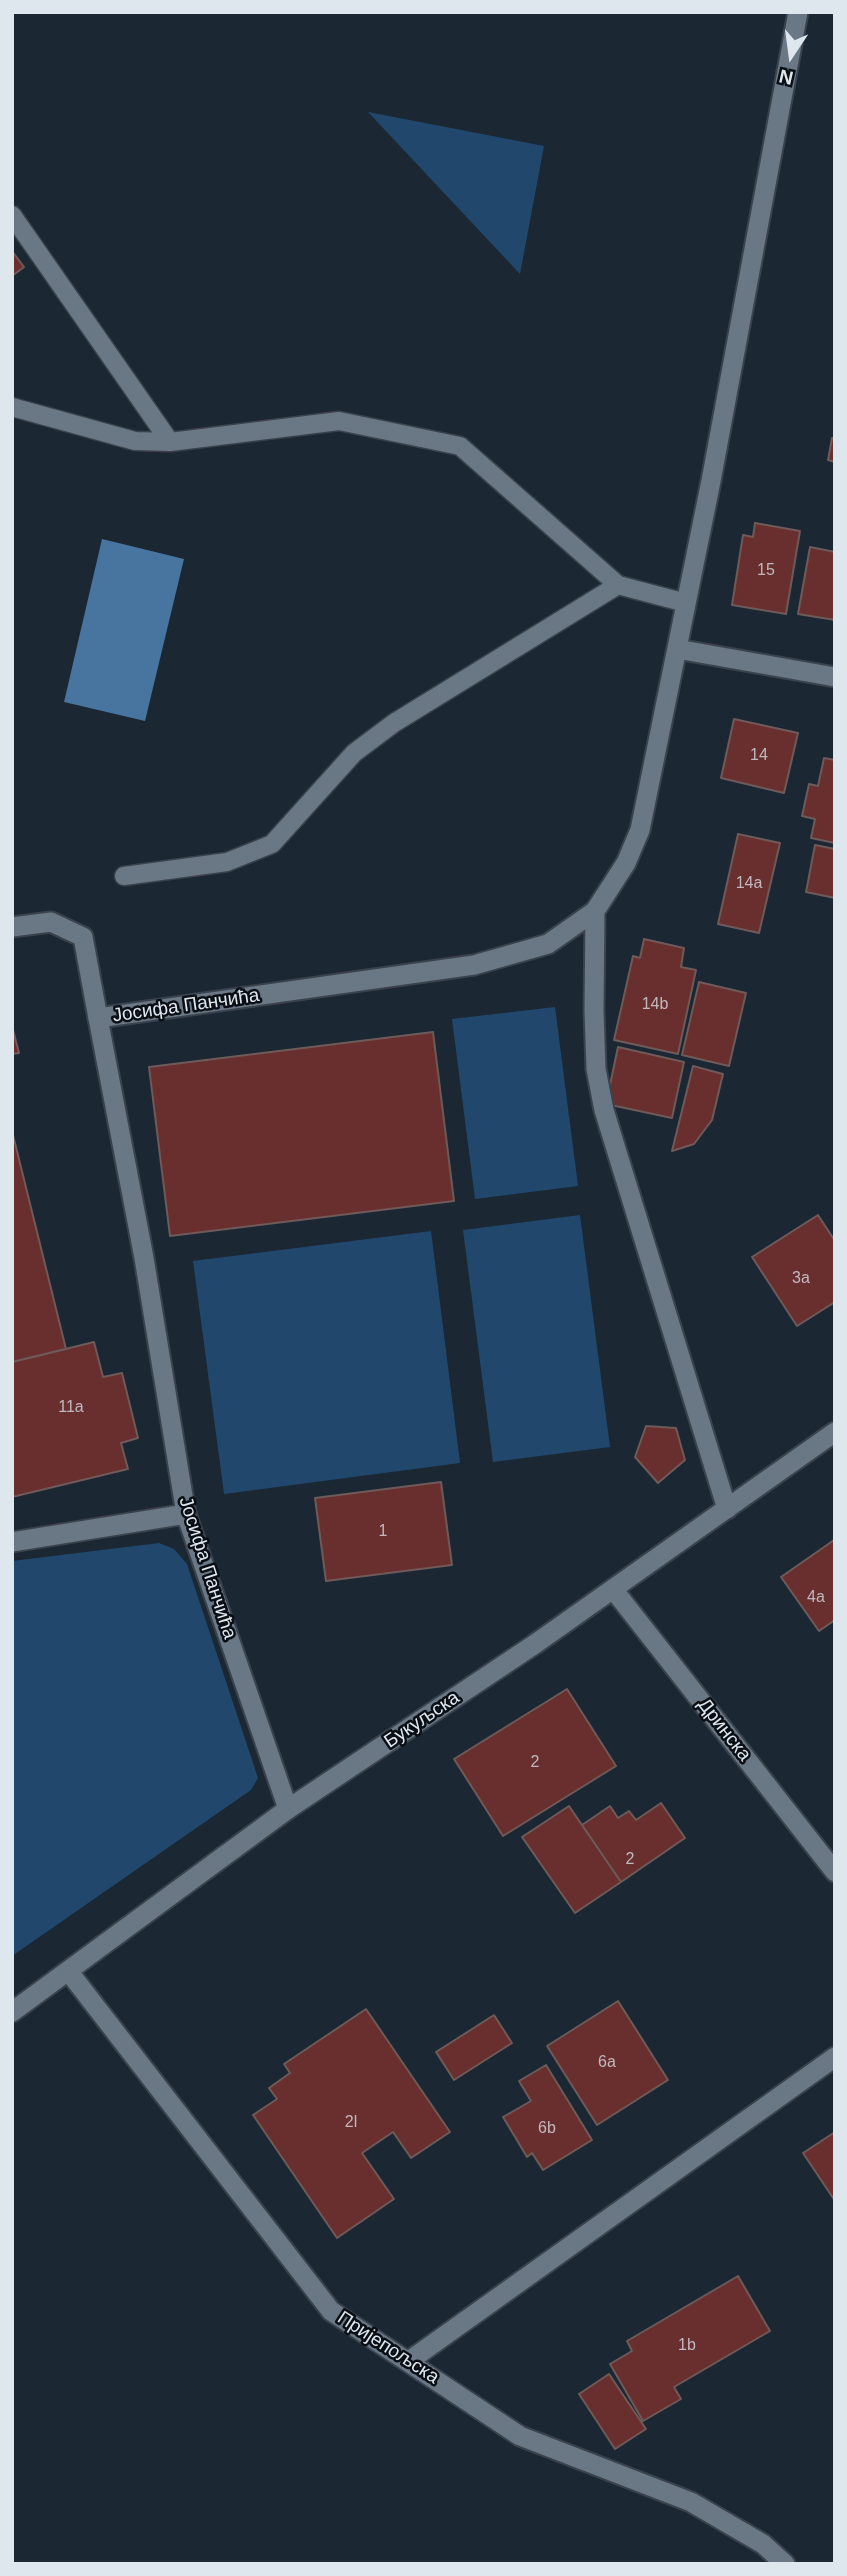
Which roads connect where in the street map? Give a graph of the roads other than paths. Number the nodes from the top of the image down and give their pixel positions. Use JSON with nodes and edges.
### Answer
{"nodes":[{"id":1,"x":798,"y":12,"type":"edge"},
{"id":2,"x":12,"y":215,"type":"edge"},
{"id":3,"x":12,"y":407,"type":"edge"},
{"id":4,"x":170,"y":442,"type":"junction"},
{"id":5,"x":618,"y":585,"type":"junction"},
{"id":6,"x":686,"y":603,"type":"junction"},
{"id":7,"x":677,"y":649,"type":"junction"},
{"id":8,"x":835,"y":677,"type":"edge"},
{"id":9,"x":124,"y":877,"type":"dead end"},
{"id":10,"x":595,"y":911,"type":"junction"},
{"id":11,"x":12,"y":927,"type":"edge"},
{"id":12,"x":98,"y":1018,"type":"junction"},
{"id":13,"x":835,"y":1432,"type":"edge"},
{"id":14,"x":727,"y":1509,"type":"junction"},
{"id":15,"x":186,"y":1514,"type":"junction"},
{"id":16,"x":12,"y":1542,"type":"edge"},
{"id":17,"x":613,"y":1589,"type":"junction"},
{"id":18,"x":288,"y":1809,"type":"junction"},
{"id":19,"x":835,"y":1872,"type":"edge"},
{"id":20,"x":69,"y":1972,"type":"junction"},
{"id":21,"x":12,"y":2012,"type":"edge"},
{"id":22,"x":835,"y":2057,"type":"edge"},
{"id":23,"x":409,"y":2361,"type":"junction"},
{"id":24,"x":785,"y":2564,"type":"edge"}],
"edges":[{"from":1,"to":6,"type":"street","name":"Јосифа Панчића"},
{"from":2,"to":4,"type":"lane"},
{"from":3,"to":4,"type":"lane"},
{"from":4,"to":5,"type":"lane"},
{"from":5,"to":6,"type":"lane"},
{"from":5,"to":9,"type":"lane"},
{"from":6,"to":7,"type":"street","name":"Јосифа Панчића"},
{"from":7,"to":8,"type":"street"},
{"from":7,"to":10,"type":"street","name":"Јосифа Панчића"},
{"from":10,"to":12,"type":"street","name":"Јосифа Панчића"},
{"from":10,"to":14,"type":"street"},
{"from":11,"to":12,"type":"street"},
{"from":12,"to":15,"type":"street","name":"Јосифа Панчића"},
{"from":13,"to":14,"type":"street","name":"Букуљска"},
{"from":14,"to":17,"type":"street","name":"Букуљска"},
{"from":15,"to":16,"type":"street"},
{"from":15,"to":18,"type":"street","name":"Јосифа Панчића"},
{"from":17,"to":18,"type":"street","name":"Букуљска"},
{"from":17,"to":19,"type":"street","name":"Дринска"},
{"from":18,"to":20,"type":"street","name":"Букуљска"},
{"from":20,"to":21,"type":"street","name":"Букуљска"},
{"from":20,"to":23,"type":"street","name":"Пријепољска"},
{"from":22,"to":23,"type":"street"},
{"from":23,"to":24,"type":"street","name":"Пријепољска"}]}
